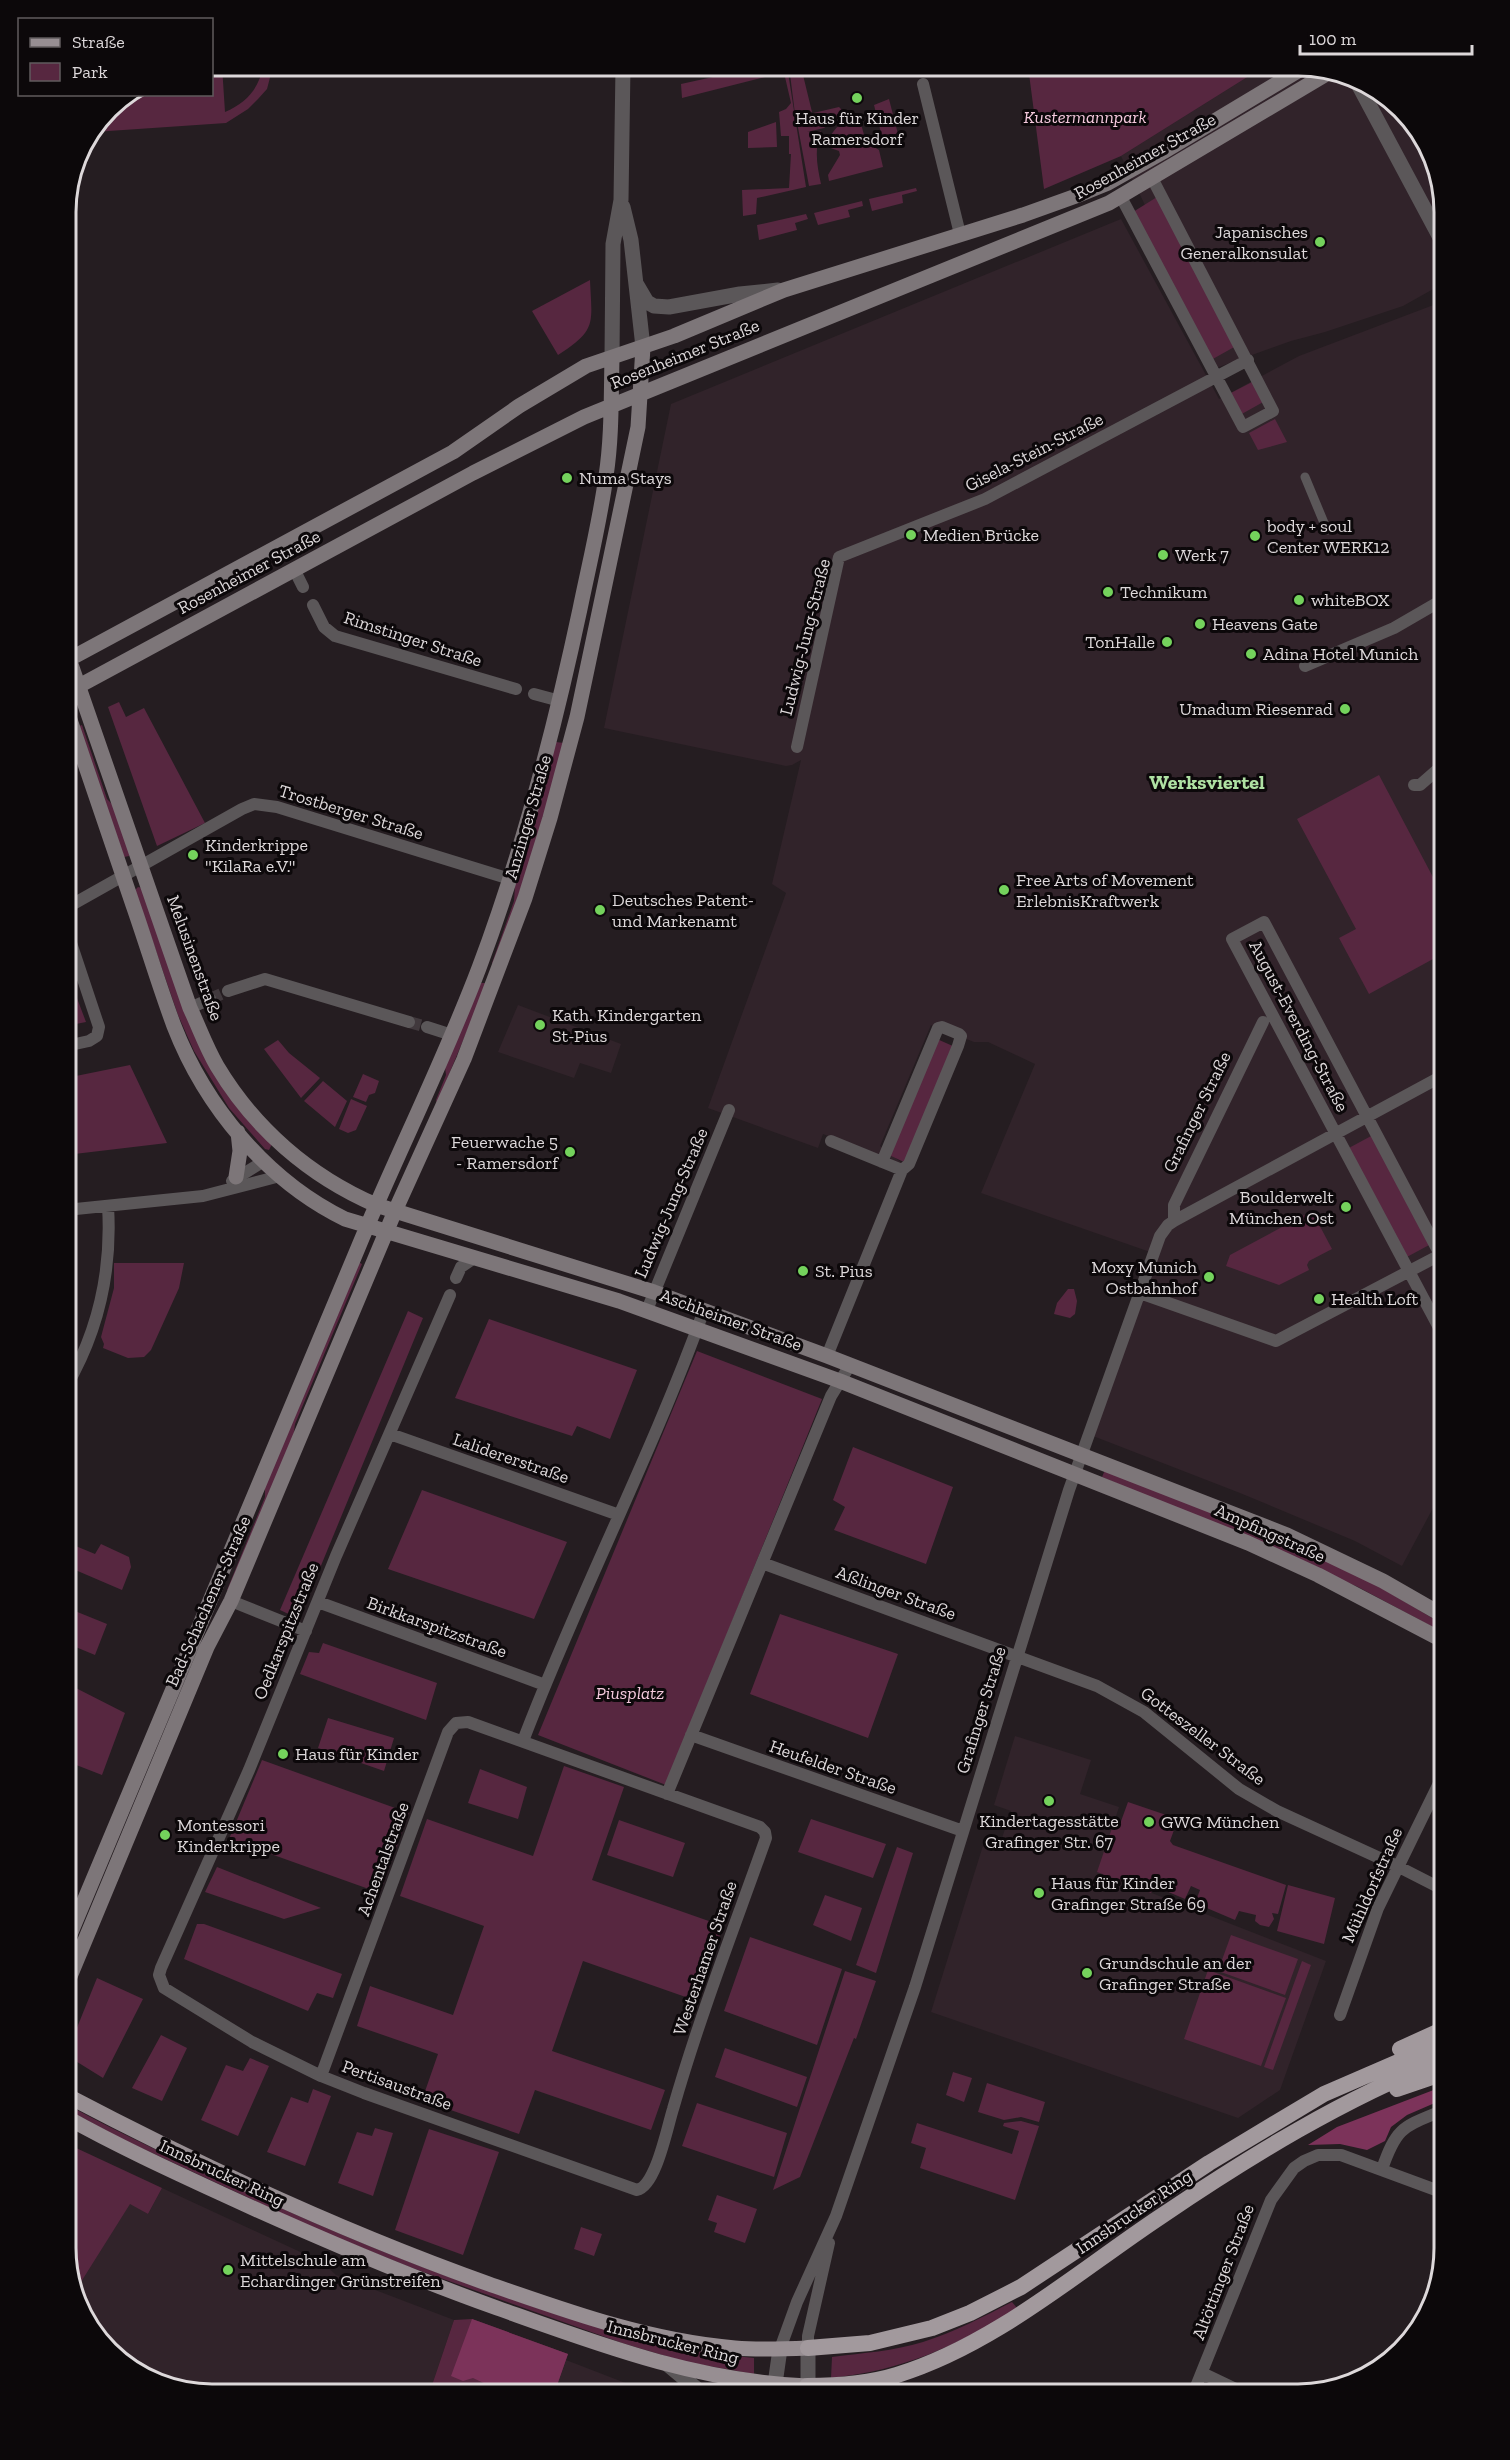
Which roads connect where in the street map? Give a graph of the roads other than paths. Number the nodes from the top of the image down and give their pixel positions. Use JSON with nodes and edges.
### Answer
{"nodes":[{"id":1,"x":623,"y":77,"type":"edge"},
{"id":2,"x":1287,"y":77,"type":"edge"},
{"id":3,"x":1319,"y":78,"type":"edge"},
{"id":4,"x":923,"y":84,"type":"dead end"},
{"id":5,"x":1363,"y":93,"type":"edge"},
{"id":6,"x":1152,"y":178,"type":"junction"},
{"id":7,"x":1121,"y":197,"type":"junction"},
{"id":8,"x":621,"y":200,"type":"junction"},
{"id":9,"x":1434,"y":226,"type":"edge"},
{"id":10,"x":960,"y":234,"type":"junction"},
{"id":11,"x":637,"y":285,"type":"junction"},
{"id":12,"x":784,"y":290,"type":"junction"},
{"id":13,"x":643,"y":347,"type":"junction"},
{"id":14,"x":612,"y":357,"type":"junction"},
{"id":15,"x":1248,"y":360,"type":"junction"},
{"id":16,"x":1216,"y":376,"type":"junction"},
{"id":17,"x":642,"y":392,"type":"junction"},
{"id":18,"x":611,"y":406,"type":"junction"},
{"id":19,"x":1305,"y":477,"type":"dead end"},
{"id":20,"x":1327,"y":530,"type":"dead end"},
{"id":21,"x":862,"y":549,"type":"joint"},
{"id":22,"x":294,"y":569,"type":"junction"},
{"id":23,"x":303,"y":587,"type":"dead end"},
{"id":24,"x":313,"y":605,"type":"dead end"},
{"id":25,"x":1434,"y":605,"type":"edge"},
{"id":26,"x":77,"y":652,"type":"edge"},
{"id":27,"x":1305,"y":666,"type":"dead end"},
{"id":28,"x":77,"y":686,"type":"edge"},
{"id":29,"x":516,"y":689,"type":"dead end"},
{"id":30,"x":534,"y":694,"type":"dead end"},
{"id":31,"x":77,"y":700,"type":"edge"},
{"id":32,"x":560,"y":700,"type":"junction"},
{"id":33,"x":77,"y":739,"type":"edge"},
{"id":34,"x":797,"y":747,"type":"dead end"},
{"id":35,"x":1434,"y":773,"type":"edge"},
{"id":36,"x":1414,"y":785,"type":"dead end"},
{"id":37,"x":147,"y":861,"type":"junction"},
{"id":38,"x":123,"y":875,"type":"junction"},
{"id":39,"x":510,"y":879,"type":"junction"},
{"id":40,"x":77,"y":902,"type":"edge"},
{"id":41,"x":77,"y":960,"type":"edge"},
{"id":42,"x":228,"y":991,"type":"tunnel mouth"},
{"id":43,"x":210,"y":999,"type":"tunnel mouth"},
{"id":44,"x":190,"y":1008,"type":"junction"},
{"id":45,"x":409,"y":1022,"type":"tunnel mouth"},
{"id":46,"x":1263,"y":1022,"type":"dead end"},
{"id":47,"x":427,"y":1027,"type":"tunnel mouth"},
{"id":48,"x":452,"y":1035,"type":"junction"},
{"id":49,"x":77,"y":1044,"type":"edge"},
{"id":50,"x":1434,"y":1080,"type":"edge"},
{"id":51,"x":729,"y":1110,"type":"dead end"},
{"id":52,"x":1367,"y":1117,"type":"junction"},
{"id":53,"x":238,"y":1132,"type":"junction"},
{"id":54,"x":1336,"y":1133,"type":"junction"},
{"id":55,"x":831,"y":1141,"type":"dead end"},
{"id":56,"x":289,"y":1152,"type":"junction"},
{"id":57,"x":264,"y":1161,"type":"junction"},
{"id":58,"x":882,"y":1161,"type":"junction"},
{"id":59,"x":902,"y":1170,"type":"junction"},
{"id":60,"x":280,"y":1176,"type":"junction"},
{"id":61,"x":236,"y":1178,"type":"junction"},
{"id":62,"x":223,"y":1191,"type":"junction"},
{"id":63,"x":376,"y":1205,"type":"junction"},
{"id":64,"x":108,"y":1206,"type":"junction"},
{"id":65,"x":77,"y":1209,"type":"edge"},
{"id":66,"x":395,"y":1211,"type":"junction"},
{"id":67,"x":1174,"y":1221,"type":"junction"},
{"id":68,"x":367,"y":1226,"type":"junction"},
{"id":69,"x":386,"y":1232,"type":"junction"},
{"id":70,"x":1434,"y":1243,"type":"edge"},
{"id":71,"x":474,"y":1258,"type":"junction"},
{"id":72,"x":1434,"y":1261,"type":"edge"},
{"id":73,"x":1409,"y":1272,"type":"junction"},
{"id":74,"x":456,"y":1278,"type":"dead end"},
{"id":75,"x":654,"y":1292,"type":"junction"},
{"id":76,"x":1140,"y":1293,"type":"junction"},
{"id":77,"x":450,"y":1294,"type":"dead end"},
{"id":78,"x":647,"y":1310,"type":"junction"},
{"id":79,"x":704,"y":1310,"type":"junction"},
{"id":80,"x":1434,"y":1318,"type":"edge"},
{"id":81,"x":698,"y":1328,"type":"junction"},
{"id":82,"x":827,"y":1356,"type":"junction"},
{"id":83,"x":850,"y":1365,"type":"junction"},
{"id":84,"x":76,"y":1366,"type":"edge"},
{"id":85,"x":840,"y":1381,"type":"junction"},
{"id":86,"x":390,"y":1434,"type":"junction"},
{"id":87,"x":1082,"y":1454,"type":"junction"},
{"id":88,"x":1075,"y":1473,"type":"junction"},
{"id":89,"x":619,"y":1515,"type":"junction"},
{"id":90,"x":762,"y":1563,"type":"junction"},
{"id":91,"x":216,"y":1590,"type":"junction"},
{"id":92,"x":231,"y":1601,"type":"junction"},
{"id":93,"x":318,"y":1602,"type":"junction"},
{"id":94,"x":1434,"y":1610,"type":"edge"},
{"id":95,"x":306,"y":1631,"type":"junction"},
{"id":96,"x":1434,"y":1636,"type":"edge"},
{"id":97,"x":1018,"y":1657,"type":"junction"},
{"id":98,"x":544,"y":1685,"type":"junction"},
{"id":99,"x":691,"y":1735,"type":"junction"},
{"id":100,"x":523,"y":1742,"type":"junction"},
{"id":101,"x":1434,"y":1793,"type":"edge"},
{"id":102,"x":668,"y":1794,"type":"junction"},
{"id":103,"x":963,"y":1831,"type":"junction"},
{"id":104,"x":1397,"y":1866,"type":"junction"},
{"id":105,"x":1434,"y":1885,"type":"edge"},
{"id":106,"x":76,"y":1920,"type":"edge"},
{"id":107,"x":76,"y":1962,"type":"edge"},
{"id":108,"x":161,"y":1981,"type":"joint"},
{"id":109,"x":1340,"y":2015,"type":"dead end"},
{"id":110,"x":1434,"y":2034,"type":"edge"},
{"id":111,"x":1434,"y":2046,"type":"edge"},
{"id":112,"x":1434,"y":2062,"type":"edge"},
{"id":113,"x":321,"y":2076,"type":"junction"},
{"id":114,"x":1434,"y":2076,"type":"edge"},
{"id":115,"x":1346,"y":2083,"type":"junction"},
{"id":116,"x":76,"y":2100,"type":"edge"},
{"id":117,"x":1336,"y":2109,"type":"junction"},
{"id":118,"x":1434,"y":2115,"type":"edge"},
{"id":119,"x":76,"y":2123,"type":"edge"},
{"id":120,"x":1382,"y":2169,"type":"junction"},
{"id":121,"x":1434,"y":2189,"type":"edge"},
{"id":122,"x":638,"y":2190,"type":"joint"},
{"id":123,"x":836,"y":2216,"type":"junction"},
{"id":124,"x":808,"y":2348,"type":"junction"},
{"id":125,"x":780,"y":2349,"type":"junction"},
{"id":126,"x":667,"y":2364,"type":"junction"},
{"id":127,"x":1202,"y":2373,"type":"junction"},
{"id":128,"x":690,"y":2383,"type":"edge"},
{"id":129,"x":748,"y":2383,"type":"edge"},
{"id":130,"x":777,"y":2384,"type":"edge"},
{"id":131,"x":808,"y":2384,"type":"edge"},
{"id":132,"x":856,"y":2384,"type":"edge"},
{"id":133,"x":1197,"y":2384,"type":"edge"},
{"id":134,"x":1225,"y":2384,"type":"edge"}],
"edges":[{"from":1,"to":8,"type":"street"},
{"from":2,"to":10,"type":"main road","name":"Rosenheimer Straße"},
{"from":3,"to":6,"type":"main road","name":"Rosenheimer Straße"},
{"from":4,"to":10,"type":"street"},
{"from":5,"to":9,"type":"street"},
{"from":6,"to":7,"type":"main road","name":"Rosenheimer Straße"},
{"from":6,"to":15,"type":"street"},
{"from":7,"to":16,"type":"street"},
{"from":7,"to":17,"type":"main road","name":"Rosenheimer Straße"},
{"from":8,"to":11,"type":"street"},
{"from":8,"to":14,"type":"street"},
{"from":10,"to":12,"type":"main road","name":"Rosenheimer Straße"},
{"from":11,"to":12,"type":"street"},
{"from":11,"to":13,"type":"street"},
{"from":12,"to":13,"type":"main road","name":"Rosenheimer Straße"},
{"from":13,"to":14,"type":"main road","name":"Rosenheimer Straße"},
{"from":13,"to":17,"type":"main road","name":"Anzinger Straße"},
{"from":14,"to":18,"type":"main road","name":"Anzinger Straße"},
{"from":14,"to":26,"type":"main road","name":"Rosenheimer Straße"},
{"from":15,"to":16,"type":"street","name":"Gisela-Stein-Straße"},
{"from":15,"to":16,"type":"street"},
{"from":16,"to":21,"type":"street","name":"Gisela-Stein-Straße"},
{"from":17,"to":18,"type":"main road","name":"Rosenheimer Straße"},
{"from":17,"to":66,"type":"main road","name":"Anzinger Straße"},
{"from":18,"to":22,"type":"main road","name":"Rosenheimer Straße"},
{"from":18,"to":32,"type":"main road","name":"Anzinger Straße"},
{"from":19,"to":20,"type":"street"},
{"from":21,"to":34,"type":"street","name":"Ludwig-Jung-Straße"},
{"from":22,"to":23,"type":"street"},
{"from":22,"to":28,"type":"main road","name":"Rosenheimer Straße"},
{"from":24,"to":29,"type":"street","name":"Rimstinger Straße"},
{"from":25,"to":27,"type":"street"},
{"from":30,"to":32,"type":"street"},
{"from":31,"to":37,"type":"main road","name":"Melusinenstraße"},
{"from":32,"to":39,"type":"main road","name":"Anzinger Straße"},
{"from":33,"to":38,"type":"main road"},
{"from":35,"to":36,"type":"street"},
{"from":37,"to":38,"type":"street","name":"Trostberger Straße"},
{"from":37,"to":39,"type":"street","name":"Trostberger Straße"},
{"from":37,"to":44,"type":"main road","name":"Melusinenstraße"},
{"from":38,"to":40,"type":"street","name":"Trostberger Straße"},
{"from":38,"to":53,"type":"main road"},
{"from":39,"to":48,"type":"main road","name":"Anzinger Straße"},
{"from":41,"to":49,"type":"street"},
{"from":42,"to":45,"type":"street"},
{"from":43,"to":44,"type":"street"},
{"from":44,"to":56,"type":"main road","name":"Melusinenstraße"},
{"from":46,"to":67,"type":"street","name":"Grafinger Straße"},
{"from":47,"to":48,"type":"street"},
{"from":48,"to":63,"type":"main road","name":"Anzinger Straße"},
{"from":50,"to":52,"type":"street"},
{"from":51,"to":75,"type":"street","name":"Ludwig-Jung-Straße"},
{"from":52,"to":54,"type":"street","name":"August-Everding-Straße"},
{"from":52,"to":54,"type":"street","name":"August-Everding-Straße"},
{"from":52,"to":70,"type":"street","name":"August-Everding-Straße"},
{"from":53,"to":57,"type":"main road"},
{"from":53,"to":61,"type":"main road"},
{"from":54,"to":67,"type":"street","name":"Grafinger Straße"},
{"from":54,"to":73,"type":"street","name":"August-Everding-Straße"},
{"from":55,"to":58,"type":"street"},
{"from":56,"to":57,"type":"main road"},
{"from":56,"to":63,"type":"main road","name":"Melusinenstraße"},
{"from":57,"to":60,"type":"main road"},
{"from":57,"to":61,"type":"street"},
{"from":58,"to":59,"type":"street"},
{"from":58,"to":59,"type":"street"},
{"from":59,"to":82,"type":"street"},
{"from":60,"to":62,"type":"street"},
{"from":60,"to":68,"type":"main road"},
{"from":61,"to":62,"type":"street"},
{"from":62,"to":64,"type":"street"},
{"from":63,"to":66,"type":"main road","name":"Aschheimer Straße"},
{"from":63,"to":68,"type":"main road","name":"Anzinger Straße"},
{"from":64,"to":65,"type":"street"},
{"from":64,"to":84,"type":"street"},
{"from":66,"to":69,"type":"main road","name":"Anzinger Straße"},
{"from":66,"to":75,"type":"main road","name":"Aschheimer Straße"},
{"from":67,"to":76,"type":"street","name":"Grafinger Straße"},
{"from":68,"to":69,"type":"main road","name":"Aschheimer Straße"},
{"from":68,"to":91,"type":"main road","name":"Bad-Schachener-Straße"},
{"from":69,"to":71,"type":"main road","name":"Aschheimer Straße"},
{"from":69,"to":92,"type":"main road","name":"Bad-Schachener-Straße"},
{"from":71,"to":74,"type":"street"},
{"from":71,"to":78,"type":"main road","name":"Aschheimer Straße"},
{"from":72,"to":73,"type":"street","name":"August-Everding-Straße"},
{"from":73,"to":76,"type":"street"},
{"from":73,"to":80,"type":"street","name":"August-Everding-Straße"},
{"from":75,"to":78,"type":"street","name":"Ludwig-Jung-Straße"},
{"from":75,"to":79,"type":"main road","name":"Aschheimer Straße"},
{"from":76,"to":87,"type":"street","name":"Grafinger Straße"},
{"from":77,"to":86,"type":"street","name":"Oedkarspitzstraße"},
{"from":78,"to":81,"type":"main road","name":"Aschheimer Straße"},
{"from":79,"to":81,"type":"street"},
{"from":79,"to":82,"type":"main road","name":"Aschheimer Straße"},
{"from":81,"to":85,"type":"main road","name":"Aschheimer Straße"},
{"from":81,"to":89,"type":"street"},
{"from":82,"to":83,"type":"main road","name":"Aschheimer Straße"},
{"from":83,"to":85,"type":"street"},
{"from":83,"to":87,"type":"main road","name":"Aschheimer Straße"},
{"from":85,"to":88,"type":"main road","name":"Aschheimer Straße"},
{"from":85,"to":90,"type":"street"},
{"from":86,"to":89,"type":"street","name":"Lalidererstraße"},
{"from":86,"to":93,"type":"street","name":"Oedkarspitzstraße"},
{"from":87,"to":88,"type":"street","name":"Grafinger Straße"},
{"from":87,"to":94,"type":"main road","name":"Ampfingstraße"},
{"from":88,"to":96,"type":"main road","name":"Ampfingstraße"},
{"from":88,"to":97,"type":"street","name":"Grafinger Straße"},
{"from":89,"to":98,"type":"street"},
{"from":90,"to":97,"type":"street","name":"Aßlinger Straße"},
{"from":90,"to":99,"type":"street"},
{"from":91,"to":92,"type":"main road"},
{"from":91,"to":106,"type":"main road","name":"Bad-Schachener-Straße"},
{"from":92,"to":95,"type":"street"},
{"from":92,"to":107,"type":"main road","name":"Bad-Schachener-Straße"},
{"from":93,"to":95,"type":"street","name":"Oedkarspitzstraße"},
{"from":93,"to":98,"type":"street","name":"Birkkarspitzstraße"},
{"from":95,"to":108,"type":"street","name":"Oedkarspitzstraße"},
{"from":97,"to":103,"type":"street","name":"Grafinger Straße"},
{"from":97,"to":104,"type":"street","name":"Gotteszeller Straße"},
{"from":98,"to":100,"type":"street"},
{"from":99,"to":102,"type":"street"},
{"from":99,"to":103,"type":"street","name":"Heufelder Straße"},
{"from":100,"to":102,"type":"street"},
{"from":100,"to":113,"type":"street","name":"Achentalstraße"},
{"from":101,"to":104,"type":"street","name":"Mühldorfstraße"},
{"from":102,"to":122,"type":"street","name":"Westerhamer Straße"},
{"from":103,"to":123,"type":"street","name":"Grafinger Straße"},
{"from":104,"to":105,"type":"street","name":"Gotteszeller Straße"},
{"from":104,"to":109,"type":"street","name":"Mühldorfstraße"},
{"from":108,"to":113,"type":"street","name":"Pertisaustraße"},
{"from":110,"to":115,"type":"highway"},
{"from":111,"to":115,"type":"highway","name":"Innsbrucker Ring"},
{"from":112,"to":117,"type":"highway","name":"Innsbrucker Ring"},
{"from":113,"to":122,"type":"street","name":"Pertisaustraße"},
{"from":114,"to":117,"type":"highway"},
{"from":115,"to":124,"type":"highway","name":"Innsbrucker Ring"},
{"from":116,"to":125,"type":"main road","name":"Innsbrucker Ring"},
{"from":117,"to":132,"type":"highway","name":"Innsbrucker Ring"},
{"from":118,"to":120,"type":"street"},
{"from":119,"to":126,"type":"main road","name":"Innsbrucker Ring"},
{"from":120,"to":121,"type":"street"},
{"from":120,"to":127,"type":"street","name":"Altöttinger Straße"},
{"from":123,"to":124,"type":"street","name":"Grafinger Straße"},
{"from":123,"to":125,"type":"street","name":"Grafinger Straße"},
{"from":124,"to":125,"type":"main road","name":"Innsbrucker Ring"},
{"from":124,"to":131,"type":"street","name":"Grafinger Straße"},
{"from":125,"to":130,"type":"street","name":"Grafinger Straße"},
{"from":126,"to":128,"type":"street"},
{"from":126,"to":129,"type":"main road","name":"Innsbrucker Ring"},
{"from":127,"to":133,"type":"street","name":"Altöttinger Straße"},
{"from":127,"to":134,"type":"street"}]}
